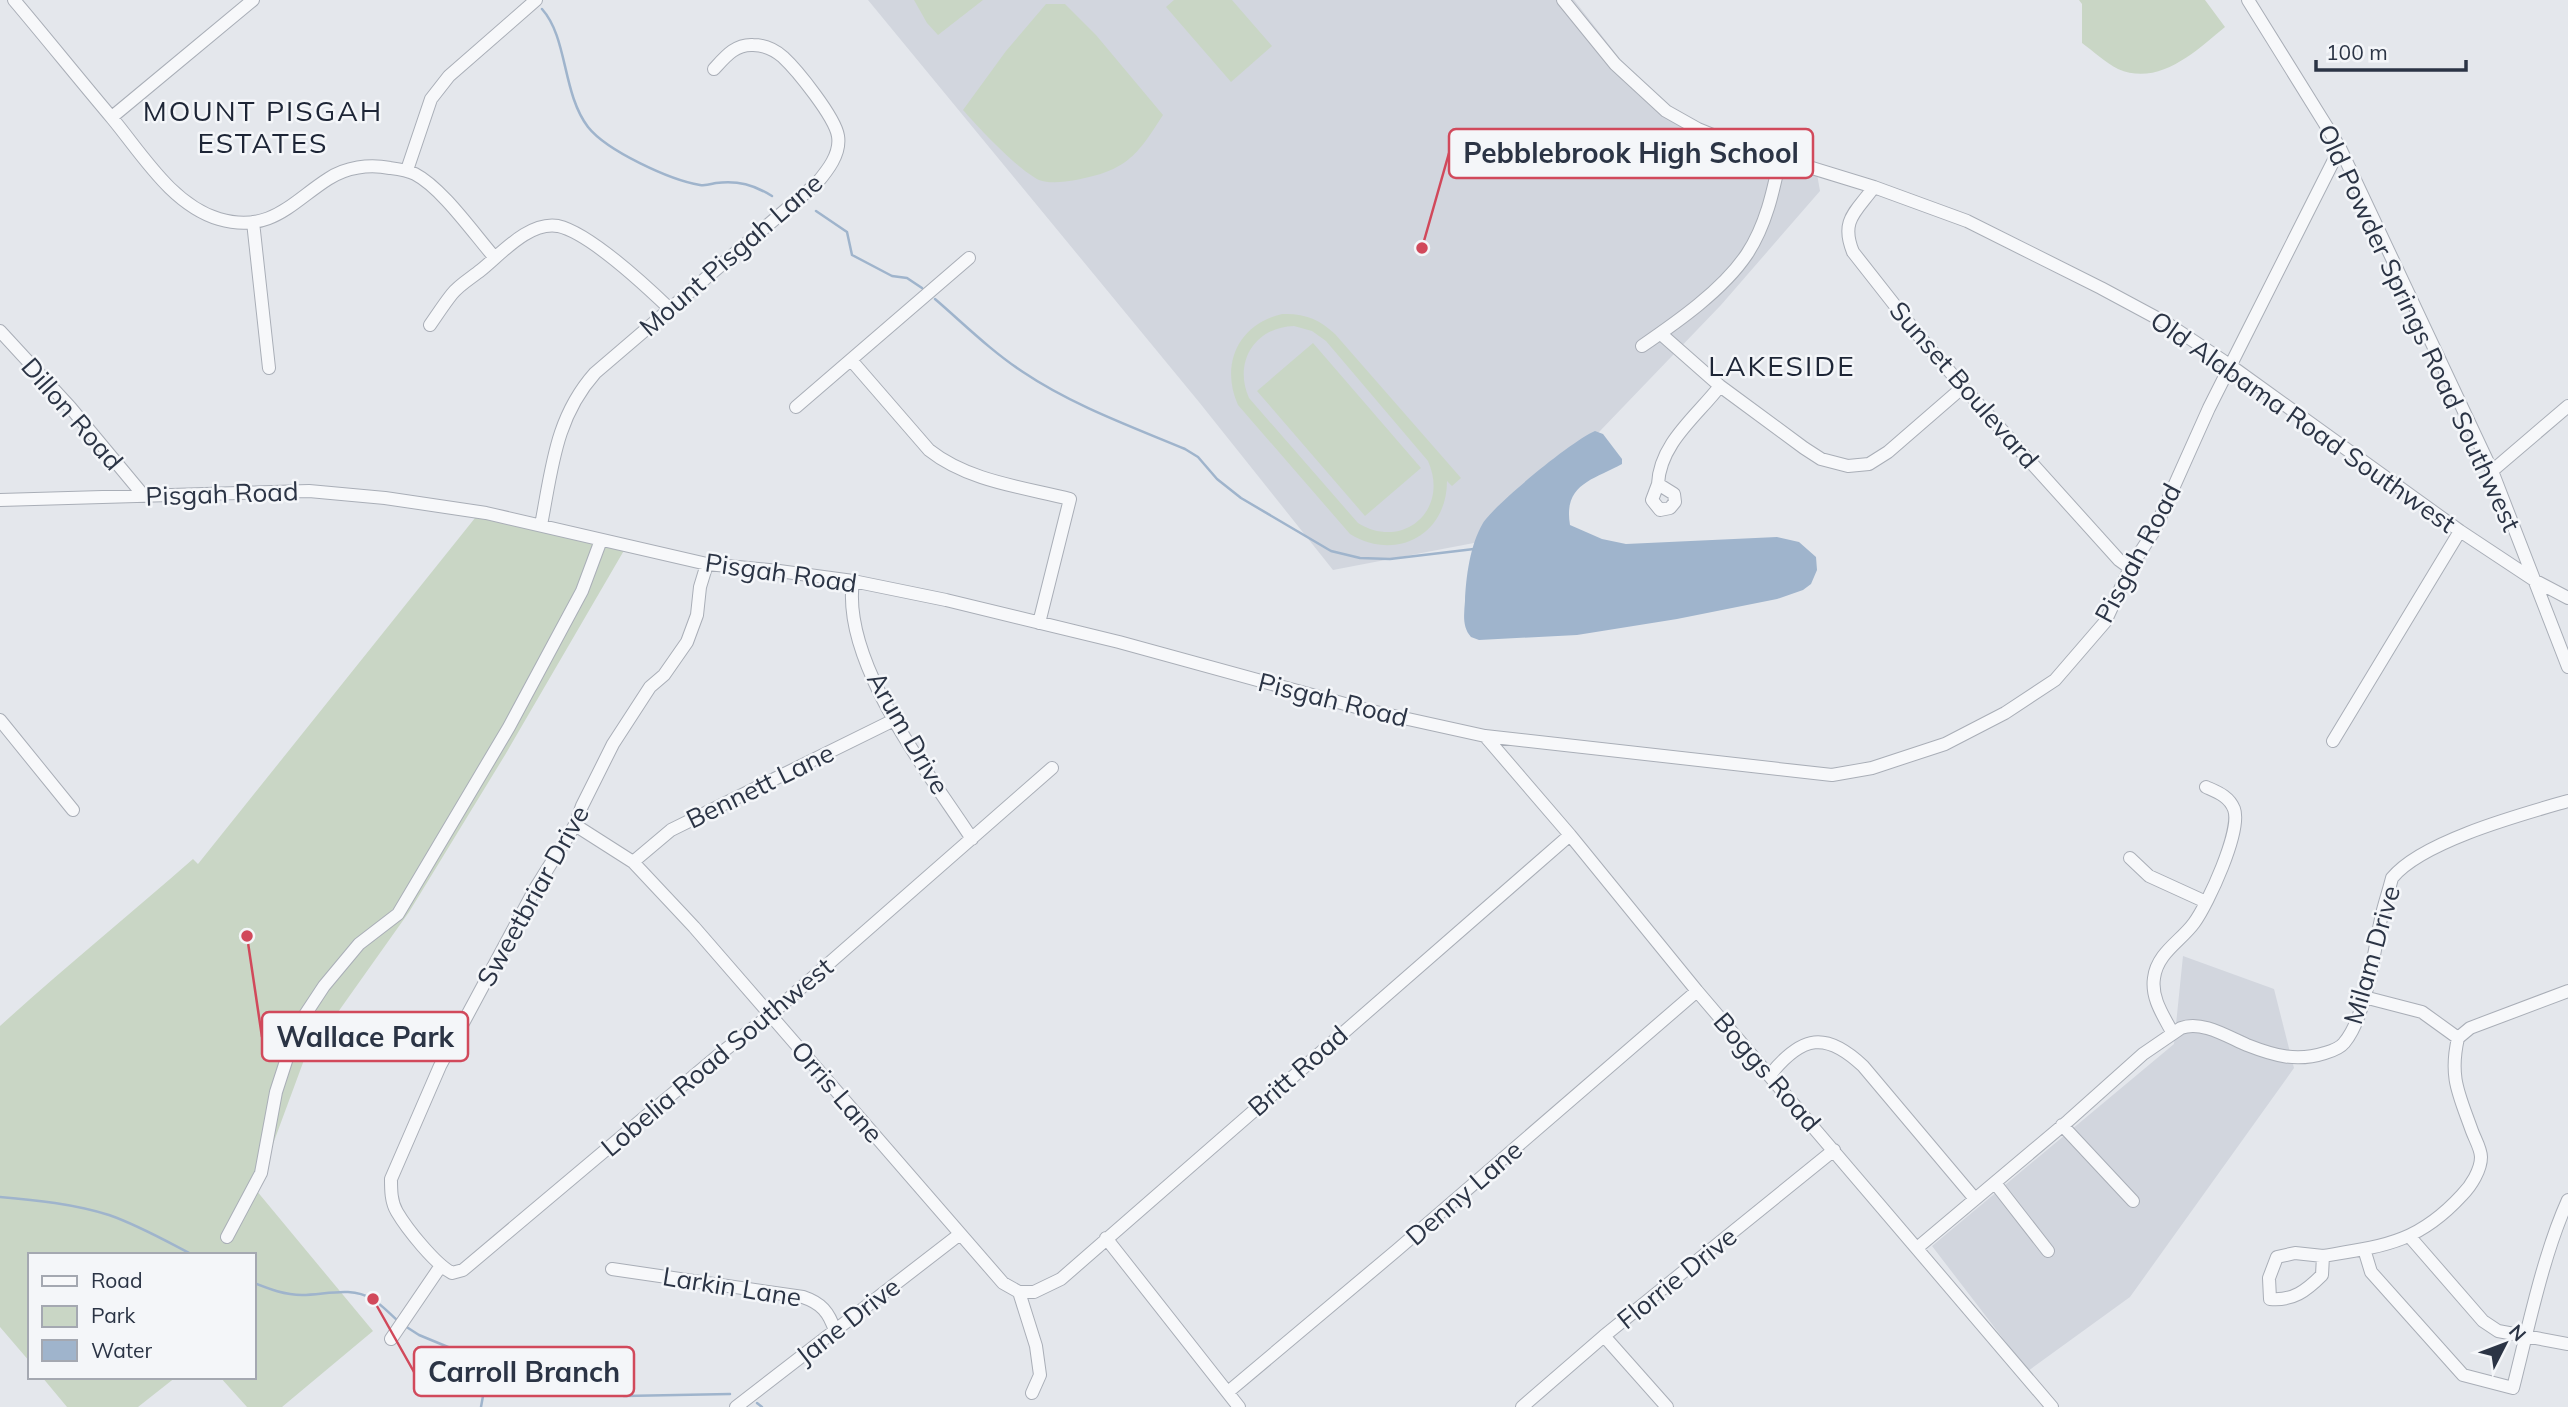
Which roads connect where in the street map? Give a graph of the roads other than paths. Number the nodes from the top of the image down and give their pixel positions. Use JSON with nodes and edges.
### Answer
{"nodes":[{"id":1,"x":14,"y":0,"type":"edge"},
{"id":2,"x":251,"y":0,"type":"edge"},
{"id":3,"x":536,"y":0,"type":"edge"},
{"id":4,"x":1563,"y":0,"type":"edge"},
{"id":5,"x":2248,"y":0,"type":"edge"},
{"id":6,"x":714,"y":69,"type":"dead end"},
{"id":7,"x":112,"y":117,"type":"junction"},
{"id":8,"x":2340,"y":148,"type":"junction"},
{"id":9,"x":1780,"y":159,"type":"junction"},
{"id":10,"x":407,"y":170,"type":"junction"},
{"id":11,"x":1874,"y":187,"type":"junction"},
{"id":12,"x":253,"y":222,"type":"junction"},
{"id":13,"x":495,"y":258,"type":"junction"},
{"id":14,"x":969,"y":258,"type":"dead end"},
{"id":15,"x":670,"y":309,"type":"junction"},
{"id":16,"x":430,"y":325,"type":"dead end"},
{"id":17,"x":0,"y":331,"type":"edge"},
{"id":18,"x":1661,"y":334,"type":"junction"},
{"id":19,"x":1642,"y":346,"type":"dead end"},
{"id":20,"x":851,"y":360,"type":"junction"},
{"id":21,"x":2231,"y":366,"type":"junction"},
{"id":22,"x":269,"y":368,"type":"dead end"},
{"id":23,"x":1720,"y":386,"type":"junction"},
{"id":24,"x":1963,"y":387,"type":"junction"},
{"id":25,"x":2568,"y":406,"type":"edge"},
{"id":26,"x":796,"y":407,"type":"dead end"},
{"id":27,"x":2492,"y":471,"type":"junction"},
{"id":28,"x":1658,"y":484,"type":"dead end"},
{"id":29,"x":144,"y":496,"type":"junction"},
{"id":30,"x":0,"y":500,"type":"edge"},
{"id":31,"x":541,"y":525,"type":"junction"},
{"id":32,"x":2460,"y":531,"type":"junction"},
{"id":33,"x":601,"y":540,"type":"junction"},
{"id":34,"x":707,"y":564,"type":"junction"},
{"id":35,"x":2130,"y":568,"type":"junction"},
{"id":36,"x":2534,"y":580,"type":"junction"},
{"id":37,"x":853,"y":581,"type":"junction"},
{"id":38,"x":2568,"y":598,"type":"edge"},
{"id":39,"x":1039,"y":623,"type":"junction"},
{"id":40,"x":2568,"y":667,"type":"edge"},
{"id":41,"x":0,"y":720,"type":"edge"},
{"id":42,"x":894,"y":720,"type":"junction"},
{"id":43,"x":1485,"y":736,"type":"junction"},
{"id":44,"x":2333,"y":741,"type":"dead end"},
{"id":45,"x":1052,"y":768,"type":"dead end"},
{"id":46,"x":2206,"y":787,"type":"dead end"},
{"id":47,"x":2568,"y":801,"type":"edge"},
{"id":48,"x":73,"y":810,"type":"dead end"},
{"id":49,"x":575,"y":825,"type":"junction"},
{"id":50,"x":1570,"y":835,"type":"junction"},
{"id":51,"x":972,"y":839,"type":"junction"},
{"id":52,"x":2130,"y":858,"type":"dead end"},
{"id":53,"x":633,"y":862,"type":"junction"},
{"id":54,"x":2206,"y":902,"type":"junction"},
{"id":55,"x":1698,"y":991,"type":"junction"},
{"id":56,"x":2568,"y":991,"type":"edge"},
{"id":57,"x":2364,"y":997,"type":"junction"},
{"id":58,"x":770,"y":1015,"type":"junction"},
{"id":59,"x":2172,"y":1032,"type":"junction"},
{"id":60,"x":2458,"y":1038,"type":"junction"},
{"id":61,"x":1770,"y":1075,"type":"junction"},
{"id":62,"x":2062,"y":1125,"type":"junction"},
{"id":63,"x":1834,"y":1150,"type":"junction"},
{"id":64,"x":1995,"y":1183,"type":"junction"},
{"id":65,"x":1975,"y":1199,"type":"junction"},
{"id":66,"x":2568,"y":1200,"type":"edge"},
{"id":67,"x":2133,"y":1201,"type":"dead end"},
{"id":68,"x":960,"y":1234,"type":"junction"},
{"id":69,"x":228,"y":1237,"type":"dead end"},
{"id":70,"x":2410,"y":1237,"type":"junction"},
{"id":71,"x":1106,"y":1238,"type":"junction"},
{"id":72,"x":1917,"y":1248,"type":"junction"},
{"id":73,"x":2364,"y":1249,"type":"junction"},
{"id":74,"x":2048,"y":1251,"type":"dead end"},
{"id":75,"x":2323,"y":1256,"type":"junction"},
{"id":76,"x":440,"y":1267,"type":"junction"},
{"id":77,"x":612,"y":1269,"type":"dead end"},
{"id":78,"x":1019,"y":1292,"type":"junction"},
{"id":79,"x":835,"y":1331,"type":"junction"},
{"id":80,"x":1604,"y":1336,"type":"junction"},
{"id":81,"x":2526,"y":1336,"type":"junction"},
{"id":82,"x":391,"y":1339,"type":"dead end"},
{"id":83,"x":2568,"y":1344,"type":"edge"},
{"id":84,"x":1228,"y":1392,"type":"junction"},
{"id":85,"x":1032,"y":1393,"type":"dead end"},
{"id":86,"x":736,"y":1407,"type":"edge"},
{"id":87,"x":1239,"y":1407,"type":"edge"},
{"id":88,"x":1522,"y":1407,"type":"edge"},
{"id":89,"x":1667,"y":1407,"type":"edge"},
{"id":90,"x":2052,"y":1407,"type":"edge"}],
"edges":[{"from":1,"to":7,"type":"street"},
{"from":2,"to":7,"type":"street"},
{"from":3,"to":10,"type":"street"},
{"from":4,"to":9,"type":"street","name":"Old Alabama Road Southwest"},
{"from":5,"to":8,"type":"street","name":"Old Powder Springs Road Southwest"},
{"from":6,"to":15,"type":"street","name":"Mount Pisgah Lane"},
{"from":7,"to":12,"type":"street"},
{"from":8,"to":21,"type":"street","name":"Pisgah Road"},
{"from":8,"to":27,"type":"street","name":"Old Powder Springs Road Southwest"},
{"from":9,"to":11,"type":"street","name":"Old Alabama Road Southwest"},
{"from":9,"to":18,"type":"street"},
{"from":10,"to":12,"type":"street"},
{"from":10,"to":13,"type":"street"},
{"from":11,"to":21,"type":"street","name":"Old Alabama Road Southwest"},
{"from":11,"to":24,"type":"street","name":"Sunset Boulevard"},
{"from":12,"to":22,"type":"street"},
{"from":13,"to":15,"type":"street"},
{"from":13,"to":16,"type":"street"},
{"from":14,"to":20,"type":"street"},
{"from":15,"to":31,"type":"street","name":"Mount Pisgah Lane"},
{"from":17,"to":29,"type":"street","name":"Dillon Road"},
{"from":18,"to":19,"type":"street"},
{"from":18,"to":23,"type":"street"},
{"from":20,"to":26,"type":"street"},
{"from":20,"to":39,"type":"street"},
{"from":21,"to":32,"type":"street","name":"Old Alabama Road Southwest"},
{"from":21,"to":35,"type":"street","name":"Pisgah Road"},
{"from":23,"to":24,"type":"street"},
{"from":23,"to":28,"type":"street"},
{"from":24,"to":35,"type":"street","name":"Sunset Boulevard"},
{"from":25,"to":27,"type":"street"},
{"from":27,"to":36,"type":"street","name":"Old Powder Springs Road Southwest"},
{"from":29,"to":30,"type":"street","name":"Pisgah Road"},
{"from":29,"to":31,"type":"street","name":"Pisgah Road"},
{"from":31,"to":33,"type":"street","name":"Pisgah Road"},
{"from":32,"to":36,"type":"street","name":"Old Alabama Road Southwest"},
{"from":32,"to":44,"type":"street"},
{"from":33,"to":34,"type":"street","name":"Pisgah Road"},
{"from":33,"to":69,"type":"street"},
{"from":34,"to":37,"type":"street","name":"Pisgah Road"},
{"from":34,"to":49,"type":"street","name":"Sweetbriar Drive"},
{"from":35,"to":43,"type":"street","name":"Pisgah Road"},
{"from":36,"to":38,"type":"street","name":"Old Alabama Road Southwest"},
{"from":36,"to":40,"type":"street","name":"Old Powder Springs Road Southwest"},
{"from":37,"to":39,"type":"street","name":"Pisgah Road"},
{"from":37,"to":42,"type":"street","name":"Arum Drive"},
{"from":39,"to":43,"type":"street","name":"Pisgah Road"},
{"from":41,"to":48,"type":"street"},
{"from":42,"to":51,"type":"street","name":"Arum Drive"},
{"from":42,"to":53,"type":"street","name":"Bennett Lane"},
{"from":43,"to":50,"type":"street","name":"Boggs Road"},
{"from":45,"to":51,"type":"street","name":"Lobelia Road Southwest"},
{"from":46,"to":54,"type":"street"},
{"from":47,"to":57,"type":"street","name":"Milam Drive"},
{"from":49,"to":53,"type":"street","name":"Orris Lane"},
{"from":49,"to":76,"type":"street","name":"Sweetbriar Drive"},
{"from":50,"to":55,"type":"street","name":"Boggs Road"},
{"from":50,"to":71,"type":"street","name":"Britt Road"},
{"from":51,"to":58,"type":"street","name":"Lobelia Road Southwest"},
{"from":52,"to":54,"type":"street"},
{"from":53,"to":58,"type":"street","name":"Orris Lane"},
{"from":54,"to":59,"type":"street"},
{"from":55,"to":61,"type":"street","name":"Boggs Road"},
{"from":55,"to":84,"type":"street","name":"Denny Lane"},
{"from":56,"to":60,"type":"street"},
{"from":57,"to":59,"type":"street","name":"Milam Drive"},
{"from":57,"to":60,"type":"street"},
{"from":58,"to":68,"type":"street","name":"Orris Lane"},
{"from":58,"to":76,"type":"street","name":"Lobelia Road Southwest"},
{"from":59,"to":62,"type":"street"},
{"from":60,"to":70,"type":"street"},
{"from":61,"to":63,"type":"street","name":"Boggs Road"},
{"from":61,"to":65,"type":"street"},
{"from":62,"to":64,"type":"street"},
{"from":62,"to":67,"type":"street"},
{"from":63,"to":72,"type":"street","name":"Boggs Road"},
{"from":63,"to":80,"type":"street","name":"Florrie Drive"},
{"from":64,"to":65,"type":"street"},
{"from":64,"to":74,"type":"street"},
{"from":65,"to":72,"type":"street"},
{"from":66,"to":81,"type":"street"},
{"from":68,"to":78,"type":"street","name":"Orris Lane"},
{"from":68,"to":79,"type":"street","name":"Jane Drive"},
{"from":70,"to":73,"type":"street"},
{"from":70,"to":81,"type":"street"},
{"from":71,"to":78,"type":"street","name":"Britt Road"},
{"from":71,"to":84,"type":"street"},
{"from":72,"to":90,"type":"street","name":"Boggs Road"},
{"from":73,"to":75,"type":"street"},
{"from":73,"to":81,"type":"street"},
{"from":75,"to":75,"type":"street"},
{"from":76,"to":82,"type":"street"},
{"from":77,"to":79,"type":"street","name":"Larkin Lane"},
{"from":78,"to":85,"type":"street"},
{"from":79,"to":86,"type":"street","name":"Jane Drive"},
{"from":80,"to":88,"type":"street","name":"Florrie Drive"},
{"from":80,"to":89,"type":"street"},
{"from":81,"to":83,"type":"street"},
{"from":84,"to":87,"type":"street"}]}
